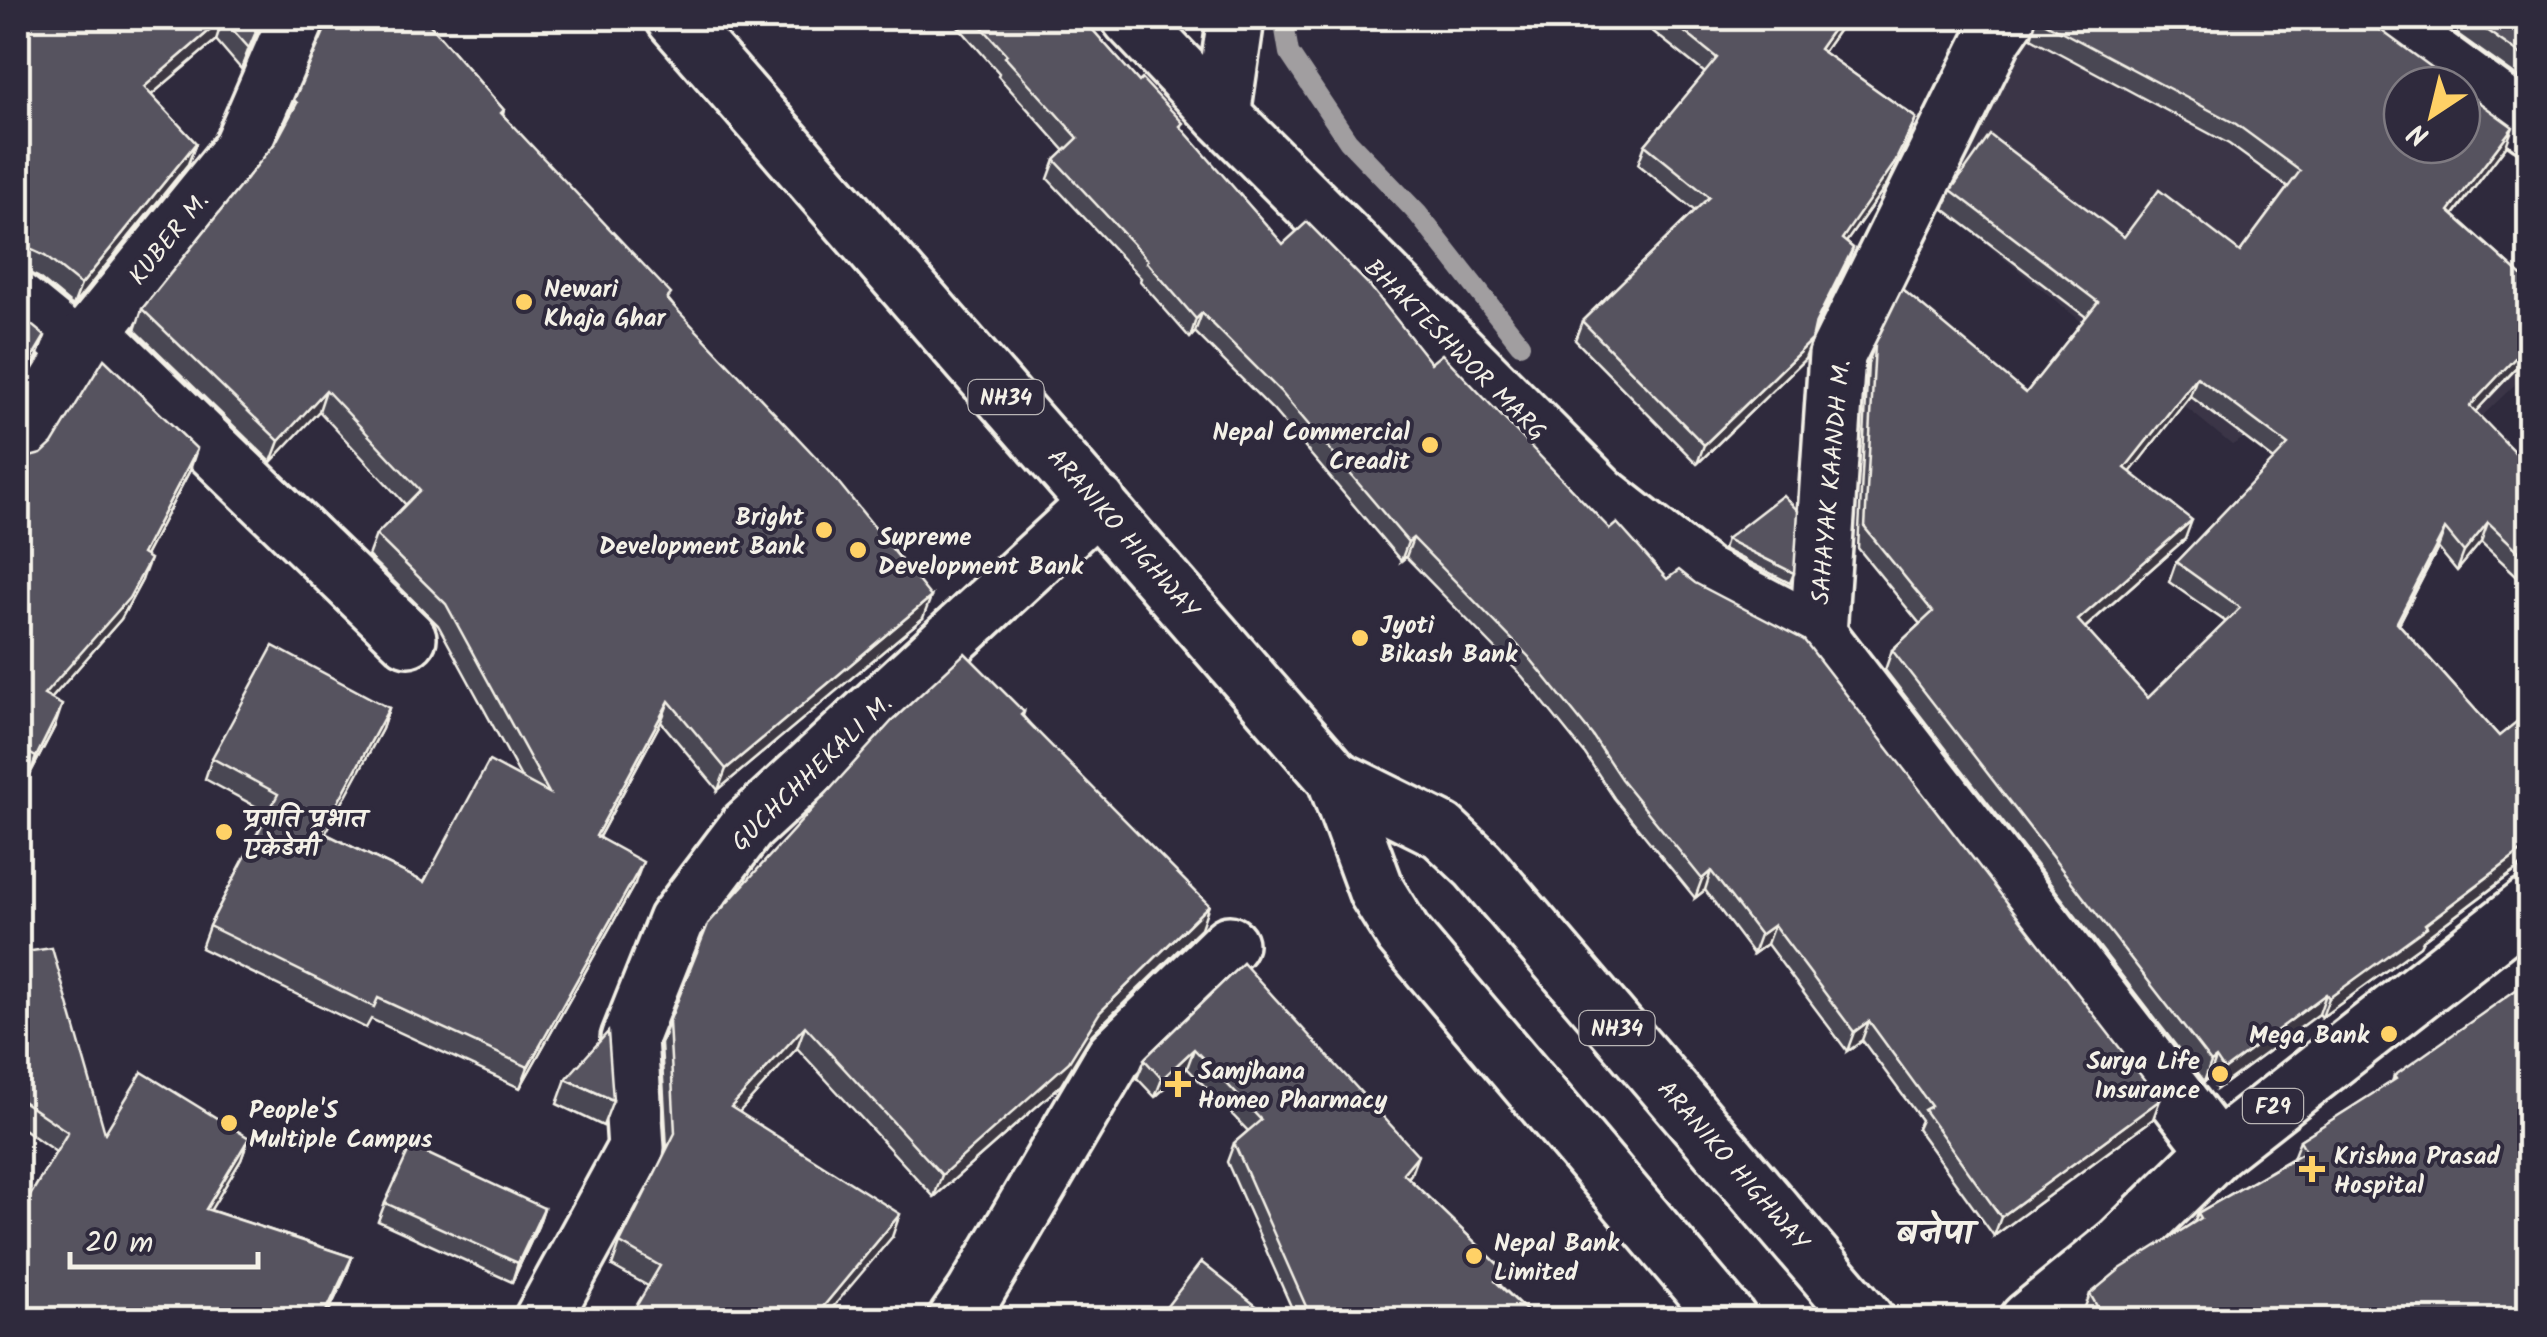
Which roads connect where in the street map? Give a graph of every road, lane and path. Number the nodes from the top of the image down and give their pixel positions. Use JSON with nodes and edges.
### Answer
{"nodes":[{"id":1,"x":297,"y":18,"type":"edge"},
{"id":2,"x":674,"y":18,"type":"edge"},
{"id":3,"x":1130,"y":18,"type":"edge"},
{"id":4,"x":1236,"y":18,"type":"edge"},
{"id":5,"x":2008,"y":18,"type":"edge"},
{"id":6,"x":2383,"y":18,"type":"edge"},
{"id":7,"x":1222,"y":115,"type":"junction"},
{"id":8,"x":2530,"y":126,"type":"edge"},
{"id":9,"x":18,"y":301,"type":"edge"},
{"id":10,"x":85,"y":341,"type":"junction"},
{"id":11,"x":18,"y":448,"type":"edge"},
{"id":12,"x":1098,"y":502,"type":"junction"},
{"id":13,"x":1818,"y":634,"type":"junction"},
{"id":14,"x":408,"y":638,"type":"dead end"},
{"id":15,"x":1335,"y":778,"type":"junction"},
{"id":16,"x":2530,"y":905,"type":"edge"},
{"id":17,"x":1229,"y":944,"type":"dead end"},
{"id":18,"x":2217,"y":1150,"type":"junction"},
{"id":19,"x":542,"y":1320,"type":"edge"},
{"id":20,"x":956,"y":1320,"type":"edge"},
{"id":21,"x":1729,"y":1320,"type":"edge"},
{"id":22,"x":1866,"y":1320,"type":"edge"},
{"id":23,"x":2028,"y":1320,"type":"edge"}],
"edges":[{"from":1,"to":10,"type":"main road","name":"KUBER M."},
{"from":2,"to":12,"type":"main road","name":"ARANIKO HIGHWAY","number":"NH34"},
{"from":3,"to":7,"type":"main road","name":"BHAKTESHWOR MARG"},
{"from":4,"to":7,"type":"main road"},
{"from":5,"to":13,"type":"main road","name":"SAHAYAK KAANDH M."},
{"from":6,"to":8,"type":"main road"},
{"from":7,"to":13,"type":"main road","name":"BHAKTESHWOR MARG"},
{"from":9,"to":10,"type":"main road"},
{"from":10,"to":11,"type":"main road","name":"KUBER M."},
{"from":10,"to":14,"type":"main road"},
{"from":12,"to":15,"type":"main road","name":"ARANIKO HIGHWAY","number":"NH34"},
{"from":12,"to":19,"type":"main road","name":"GUCHCHHEKALI M."},
{"from":13,"to":18,"type":"main road","name":"SAHAYAK KAANDH M."},
{"from":15,"to":21,"type":"main road","name":"ARANIKO HIGHWAY","number":"NH34"},
{"from":15,"to":22,"type":"main road","name":"ARANIKO HIGHWAY","number":"NH34"},
{"from":16,"to":18,"type":"main road","number":"F29"},
{"from":17,"to":20,"type":"main road"},
{"from":18,"to":23,"type":"main road","number":"F29"}]}
